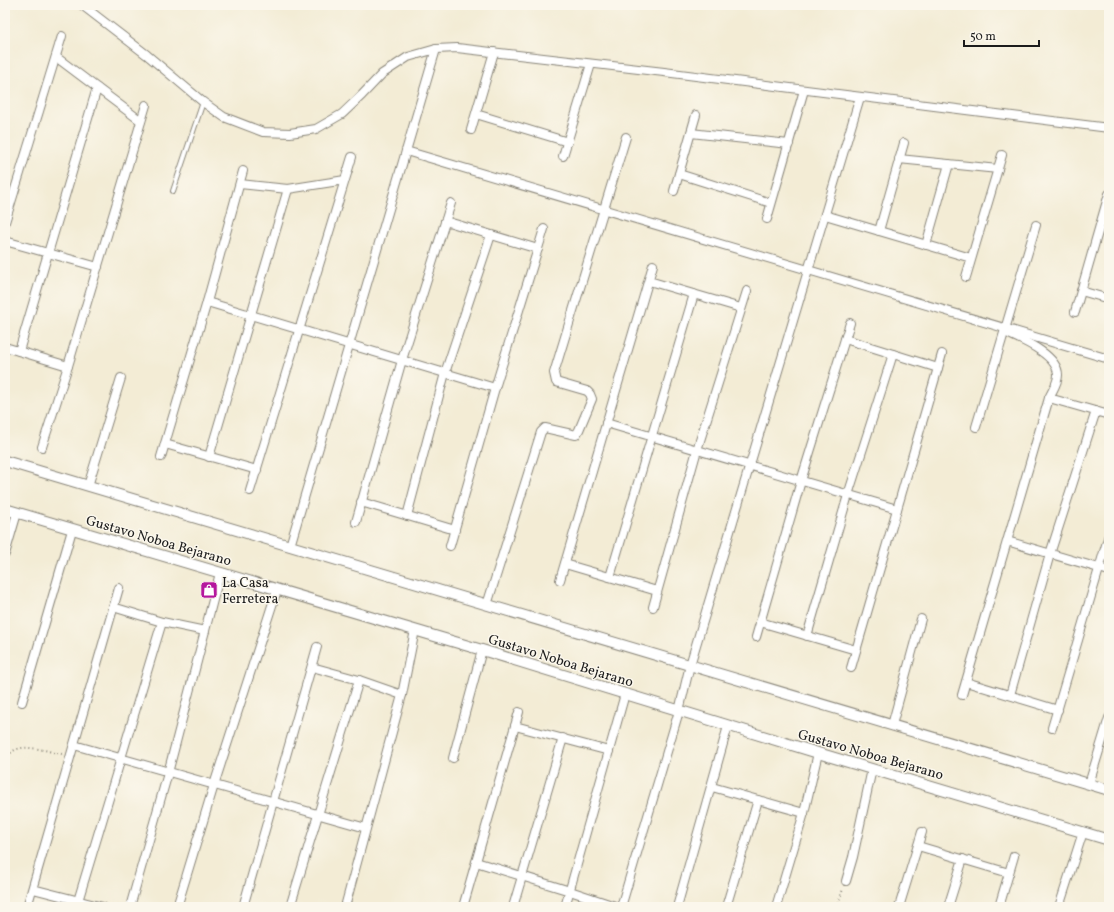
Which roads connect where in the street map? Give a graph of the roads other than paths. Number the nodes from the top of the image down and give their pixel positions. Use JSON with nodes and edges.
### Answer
{"nodes":[{"id":1,"x":82,"y":5,"type":"edge"},
{"id":2,"x":62,"y":36,"type":"dead end"},
{"id":3,"x":436,"y":49,"type":"junction"},
{"id":4,"x":494,"y":52,"type":"junction"},
{"id":5,"x":56,"y":57,"type":"junction"},
{"id":6,"x":591,"y":64,"type":"junction"},
{"id":7,"x":97,"y":88,"type":"junction"},
{"id":8,"x":804,"y":90,"type":"junction"},
{"id":9,"x":860,"y":97,"type":"junction"},
{"id":10,"x":203,"y":102,"type":"junction"},
{"id":11,"x":146,"y":105,"type":"dead end"},
{"id":12,"x":476,"y":114,"type":"junction"},
{"id":13,"x":696,"y":115,"type":"dead end"},
{"id":14,"x":141,"y":121,"type":"junction"},
{"id":15,"x":1109,"y":128,"type":"edge"},
{"id":16,"x":471,"y":130,"type":"dead end"},
{"id":17,"x":691,"y":133,"type":"junction"},
{"id":18,"x":626,"y":137,"type":"dead end"},
{"id":19,"x":568,"y":142,"type":"junction"},
{"id":20,"x":904,"y":143,"type":"dead end"},
{"id":21,"x":789,"y":144,"type":"junction"},
{"id":22,"x":406,"y":151,"type":"junction"},
{"id":23,"x":1002,"y":155,"type":"dead end"},
{"id":24,"x":563,"y":156,"type":"dead end"},
{"id":25,"x":352,"y":157,"type":"dead end"},
{"id":26,"x":899,"y":160,"type":"junction"},
{"id":27,"x":950,"y":164,"type":"junction"},
{"id":28,"x":998,"y":169,"type":"junction"},
{"id":29,"x":243,"y":171,"type":"dead end"},
{"id":30,"x":679,"y":174,"type":"junction"},
{"id":31,"x":345,"y":180,"type":"junction"},
{"id":32,"x":240,"y":184,"type":"junction"},
{"id":33,"x":288,"y":189,"type":"junction"},
{"id":34,"x":173,"y":191,"type":"dead end"},
{"id":35,"x":674,"y":191,"type":"dead end"},
{"id":36,"x":1109,"y":194,"type":"edge"},
{"id":37,"x":451,"y":203,"type":"dead end"},
{"id":38,"x":771,"y":203,"type":"junction"},
{"id":39,"x":603,"y":210,"type":"junction"},
{"id":40,"x":825,"y":215,"type":"junction"},
{"id":41,"x":767,"y":219,"type":"dead end"},
{"id":42,"x":446,"y":220,"type":"junction"},
{"id":43,"x":5,"y":222,"type":"edge"},
{"id":44,"x":1036,"y":225,"type":"dead end"},
{"id":45,"x":544,"y":229,"type":"dead end"},
{"id":46,"x":879,"y":231,"type":"junction"},
{"id":47,"x":491,"y":235,"type":"junction"},
{"id":48,"x":5,"y":241,"type":"edge"},
{"id":49,"x":926,"y":245,"type":"junction"},
{"id":50,"x":538,"y":249,"type":"junction"},
{"id":51,"x":49,"y":253,"type":"junction"},
{"id":52,"x":971,"y":258,"type":"junction"},
{"id":53,"x":653,"y":265,"type":"dead end"},
{"id":54,"x":98,"y":267,"type":"junction"},
{"id":55,"x":808,"y":270,"type":"junction"},
{"id":56,"x":966,"y":277,"type":"dead end"},
{"id":57,"x":649,"y":281,"type":"junction"},
{"id":58,"x":746,"y":291,"type":"dead end"},
{"id":59,"x":1081,"y":291,"type":"junction"},
{"id":60,"x":694,"y":294,"type":"junction"},
{"id":61,"x":1109,"y":299,"type":"edge"},
{"id":62,"x":207,"y":302,"type":"junction"},
{"id":63,"x":742,"y":308,"type":"junction"},
{"id":64,"x":1075,"y":312,"type":"dead end"},
{"id":65,"x":251,"y":315,"type":"junction"},
{"id":66,"x":850,"y":323,"type":"dead end"},
{"id":67,"x":300,"y":330,"type":"junction"},
{"id":68,"x":1005,"y":330,"type":"junction"},
{"id":69,"x":845,"y":339,"type":"junction"},
{"id":70,"x":349,"y":344,"type":"junction"},
{"id":71,"x":5,"y":347,"type":"edge"},
{"id":72,"x":19,"y":351,"type":"junction"},
{"id":73,"x":893,"y":354,"type":"junction"},
{"id":74,"x":942,"y":354,"type":"dead end"},
{"id":75,"x":1109,"y":359,"type":"edge"},
{"id":76,"x":402,"y":360,"type":"junction"},
{"id":77,"x":68,"y":366,"type":"junction"},
{"id":78,"x":938,"y":368,"type":"junction"},
{"id":79,"x":445,"y":373,"type":"junction"},
{"id":80,"x":121,"y":378,"type":"dead end"},
{"id":81,"x":495,"y":388,"type":"junction"},
{"id":82,"x":1049,"y":398,"type":"junction"},
{"id":83,"x":1096,"y":411,"type":"junction"},
{"id":84,"x":1109,"y":415,"type":"edge"},
{"id":85,"x":606,"y":423,"type":"junction"},
{"id":86,"x":976,"y":427,"type":"dead end"},
{"id":87,"x":651,"y":436,"type":"junction"},
{"id":88,"x":165,"y":444,"type":"junction"},
{"id":89,"x":42,"y":446,"type":"dead end"},
{"id":90,"x":697,"y":450,"type":"junction"},
{"id":91,"x":161,"y":457,"type":"dead end"},
{"id":92,"x":209,"y":457,"type":"junction"},
{"id":93,"x":5,"y":461,"type":"edge"},
{"id":94,"x":749,"y":466,"type":"junction"},
{"id":95,"x":257,"y":470,"type":"junction"},
{"id":96,"x":801,"y":481,"type":"junction"},
{"id":97,"x":88,"y":486,"type":"junction"},
{"id":98,"x":250,"y":491,"type":"dead end"},
{"id":99,"x":848,"y":495,"type":"junction"},
{"id":100,"x":361,"y":502,"type":"junction"},
{"id":101,"x":5,"y":509,"type":"edge"},
{"id":102,"x":897,"y":510,"type":"junction"},
{"id":103,"x":17,"y":513,"type":"junction"},
{"id":104,"x":407,"y":516,"type":"junction"},
{"id":105,"x":356,"y":522,"type":"dead end"},
{"id":106,"x":72,"y":530,"type":"junction"},
{"id":107,"x":454,"y":530,"type":"junction"},
{"id":108,"x":1109,"y":535,"type":"edge"},
{"id":109,"x":1007,"y":541,"type":"junction"},
{"id":110,"x":290,"y":546,"type":"junction"},
{"id":111,"x":450,"y":546,"type":"dead end"},
{"id":112,"x":5,"y":554,"type":"edge"},
{"id":113,"x":1050,"y":554,"type":"junction"},
{"id":114,"x":565,"y":564,"type":"junction"},
{"id":115,"x":1099,"y":568,"type":"junction"},
{"id":116,"x":1109,"y":571,"type":"edge"},
{"id":117,"x":220,"y":573,"type":"junction"},
{"id":118,"x":610,"y":577,"type":"junction"},
{"id":119,"x":560,"y":580,"type":"dead end"},
{"id":120,"x":119,"y":588,"type":"dead end"},
{"id":121,"x":277,"y":590,"type":"junction"},
{"id":122,"x":658,"y":591,"type":"junction"},
{"id":123,"x":487,"y":605,"type":"junction"},
{"id":124,"x":113,"y":607,"type":"junction"},
{"id":125,"x":653,"y":607,"type":"dead end"},
{"id":126,"x":921,"y":619,"type":"dead end"},
{"id":127,"x":162,"y":622,"type":"junction"},
{"id":128,"x":760,"y":622,"type":"junction"},
{"id":129,"x":416,"y":630,"type":"junction"},
{"id":130,"x":206,"y":631,"type":"junction"},
{"id":131,"x":807,"y":636,"type":"junction"},
{"id":132,"x":756,"y":638,"type":"dead end"},
{"id":133,"x":317,"y":647,"type":"dead end"},
{"id":134,"x":482,"y":650,"type":"junction"},
{"id":135,"x":856,"y":650,"type":"junction"},
{"id":136,"x":690,"y":665,"type":"junction"},
{"id":137,"x":312,"y":667,"type":"junction"},
{"id":138,"x":851,"y":668,"type":"dead end"},
{"id":139,"x":359,"y":680,"type":"junction"},
{"id":140,"x":966,"y":682,"type":"junction"},
{"id":141,"x":625,"y":694,"type":"junction"},
{"id":142,"x":402,"y":695,"type":"junction"},
{"id":143,"x":962,"y":695,"type":"dead end"},
{"id":144,"x":1010,"y":695,"type":"junction"},
{"id":145,"x":22,"y":702,"type":"dead end"},
{"id":146,"x":1058,"y":710,"type":"junction"},
{"id":147,"x":679,"y":711,"type":"junction"},
{"id":148,"x":519,"y":712,"type":"dead end"},
{"id":149,"x":1109,"y":718,"type":"edge"},
{"id":150,"x":892,"y":725,"type":"junction"},
{"id":151,"x":515,"y":726,"type":"junction"},
{"id":152,"x":728,"y":726,"type":"junction"},
{"id":153,"x":1052,"y":728,"type":"dead end"},
{"id":154,"x":563,"y":738,"type":"junction"},
{"id":155,"x":74,"y":745,"type":"junction"},
{"id":156,"x":610,"y":751,"type":"junction"},
{"id":157,"x":818,"y":753,"type":"junction"},
{"id":158,"x":453,"y":758,"type":"dead end"},
{"id":159,"x":120,"y":759,"type":"junction"},
{"id":160,"x":872,"y":769,"type":"junction"},
{"id":161,"x":168,"y":773,"type":"junction"},
{"id":162,"x":1089,"y":784,"type":"junction"},
{"id":163,"x":214,"y":785,"type":"junction"},
{"id":164,"x":712,"y":787,"type":"junction"},
{"id":165,"x":1109,"y":790,"type":"edge"},
{"id":166,"x":758,"y":800,"type":"junction"},
{"id":167,"x":273,"y":802,"type":"junction"},
{"id":168,"x":804,"y":813,"type":"junction"},
{"id":169,"x":318,"y":814,"type":"junction"},
{"id":170,"x":366,"y":828,"type":"junction"},
{"id":171,"x":922,"y":832,"type":"dead end"},
{"id":172,"x":1083,"y":832,"type":"junction"},
{"id":173,"x":1109,"y":840,"type":"edge"},
{"id":174,"x":918,"y":846,"type":"junction"},
{"id":175,"x":1014,"y":856,"type":"dead end"},
{"id":176,"x":963,"y":859,"type":"junction"},
{"id":177,"x":476,"y":862,"type":"junction"},
{"id":178,"x":1009,"y":873,"type":"junction"},
{"id":179,"x":522,"y":876,"type":"junction"},
{"id":180,"x":846,"y":881,"type":"road end"},
{"id":181,"x":32,"y":889,"type":"junction"},
{"id":182,"x":570,"y":891,"type":"junction"},
{"id":183,"x":78,"y":901,"type":"junction"},
{"id":184,"x":27,"y":907,"type":"edge"},
{"id":185,"x":103,"y":907,"type":"edge"},
{"id":186,"x":130,"y":907,"type":"edge"},
{"id":187,"x":177,"y":907,"type":"edge"},
{"id":188,"x":243,"y":907,"type":"edge"},
{"id":189,"x":290,"y":907,"type":"edge"},
{"id":190,"x":344,"y":907,"type":"edge"},
{"id":191,"x":463,"y":907,"type":"edge"},
{"id":192,"x":513,"y":907,"type":"edge"},
{"id":193,"x":566,"y":907,"type":"edge"},
{"id":194,"x":618,"y":907,"type":"edge"},
{"id":195,"x":621,"y":907,"type":"edge"},
{"id":196,"x":677,"y":907,"type":"edge"},
{"id":197,"x":726,"y":907,"type":"edge"},
{"id":198,"x":776,"y":907,"type":"edge"},
{"id":199,"x":899,"y":907,"type":"edge"},
{"id":200,"x":948,"y":907,"type":"edge"},
{"id":201,"x":999,"y":907,"type":"edge"},
{"id":202,"x":1060,"y":907,"type":"edge"}],
"edges":[{"from":1,"to":10,"type":"street"},
{"from":2,"to":5,"type":"street"},
{"from":3,"to":4,"type":"street"},
{"from":3,"to":10,"type":"street"},
{"from":3,"to":22,"type":"street"},
{"from":4,"to":6,"type":"street"},
{"from":4,"to":12,"type":"street"},
{"from":5,"to":7,"type":"street"},
{"from":5,"to":43,"type":"street"},
{"from":6,"to":8,"type":"street"},
{"from":6,"to":19,"type":"street"},
{"from":7,"to":14,"type":"street"},
{"from":7,"to":51,"type":"street"},
{"from":8,"to":9,"type":"street"},
{"from":8,"to":21,"type":"street"},
{"from":9,"to":15,"type":"street"},
{"from":9,"to":40,"type":"street"},
{"from":10,"to":34,"type":"lane"},
{"from":11,"to":14,"type":"street"},
{"from":12,"to":16,"type":"street"},
{"from":12,"to":19,"type":"street"},
{"from":13,"to":17,"type":"street"},
{"from":14,"to":54,"type":"street"},
{"from":17,"to":21,"type":"street"},
{"from":17,"to":30,"type":"street"},
{"from":18,"to":39,"type":"street"},
{"from":19,"to":24,"type":"street"},
{"from":20,"to":26,"type":"street"},
{"from":21,"to":38,"type":"street"},
{"from":22,"to":39,"type":"street"},
{"from":22,"to":70,"type":"street"},
{"from":23,"to":28,"type":"street"},
{"from":25,"to":31,"type":"street"},
{"from":26,"to":27,"type":"street"},
{"from":26,"to":46,"type":"street"},
{"from":27,"to":28,"type":"street"},
{"from":27,"to":49,"type":"street"},
{"from":28,"to":52,"type":"street"},
{"from":29,"to":32,"type":"street"},
{"from":30,"to":35,"type":"street"},
{"from":30,"to":38,"type":"street"},
{"from":31,"to":33,"type":"street"},
{"from":31,"to":67,"type":"street"},
{"from":32,"to":33,"type":"street"},
{"from":32,"to":62,"type":"street"},
{"from":33,"to":65,"type":"street"},
{"from":36,"to":59,"type":"street"},
{"from":37,"to":42,"type":"street"},
{"from":38,"to":41,"type":"street"},
{"from":39,"to":55,"type":"street"},
{"from":39,"to":123,"type":"street"},
{"from":40,"to":46,"type":"street"},
{"from":40,"to":55,"type":"street"},
{"from":42,"to":47,"type":"street"},
{"from":42,"to":76,"type":"street"},
{"from":44,"to":68,"type":"street"},
{"from":45,"to":50,"type":"street"},
{"from":46,"to":49,"type":"street"},
{"from":47,"to":50,"type":"street"},
{"from":47,"to":79,"type":"street"},
{"from":48,"to":51,"type":"street"},
{"from":49,"to":52,"type":"street"},
{"from":50,"to":81,"type":"street"},
{"from":51,"to":54,"type":"street"},
{"from":51,"to":72,"type":"street"},
{"from":52,"to":56,"type":"street"},
{"from":53,"to":57,"type":"street"},
{"from":54,"to":77,"type":"street"},
{"from":55,"to":68,"type":"street"},
{"from":55,"to":94,"type":"street"},
{"from":57,"to":60,"type":"street"},
{"from":57,"to":85,"type":"street"},
{"from":58,"to":63,"type":"street"},
{"from":59,"to":61,"type":"street"},
{"from":59,"to":64,"type":"street"},
{"from":60,"to":63,"type":"street"},
{"from":60,"to":87,"type":"street"},
{"from":62,"to":65,"type":"street"},
{"from":62,"to":88,"type":"street"},
{"from":63,"to":90,"type":"street"},
{"from":65,"to":67,"type":"street"},
{"from":65,"to":92,"type":"street"},
{"from":66,"to":69,"type":"street"},
{"from":67,"to":70,"type":"street"},
{"from":67,"to":95,"type":"street"},
{"from":68,"to":75,"type":"street"},
{"from":68,"to":82,"type":"street"},
{"from":68,"to":86,"type":"street"},
{"from":69,"to":73,"type":"street"},
{"from":69,"to":96,"type":"street"},
{"from":70,"to":76,"type":"street"},
{"from":70,"to":110,"type":"street"},
{"from":71,"to":72,"type":"street"},
{"from":72,"to":77,"type":"street"},
{"from":73,"to":78,"type":"street"},
{"from":73,"to":99,"type":"street"},
{"from":74,"to":78,"type":"street"},
{"from":76,"to":79,"type":"street"},
{"from":76,"to":100,"type":"street"},
{"from":77,"to":89,"type":"street"},
{"from":78,"to":102,"type":"street"},
{"from":79,"to":81,"type":"street"},
{"from":79,"to":104,"type":"street"},
{"from":80,"to":97,"type":"street"},
{"from":81,"to":107,"type":"street"},
{"from":82,"to":83,"type":"street"},
{"from":82,"to":109,"type":"street"},
{"from":83,"to":84,"type":"street"},
{"from":83,"to":113,"type":"street"},
{"from":85,"to":87,"type":"street"},
{"from":85,"to":114,"type":"street"},
{"from":87,"to":90,"type":"street"},
{"from":87,"to":118,"type":"street"},
{"from":88,"to":91,"type":"street"},
{"from":88,"to":92,"type":"street"},
{"from":90,"to":94,"type":"street"},
{"from":90,"to":122,"type":"street"},
{"from":92,"to":95,"type":"street"},
{"from":93,"to":97,"type":"street"},
{"from":94,"to":96,"type":"street"},
{"from":94,"to":136,"type":"street"},
{"from":95,"to":98,"type":"street"},
{"from":96,"to":99,"type":"street"},
{"from":96,"to":128,"type":"street"},
{"from":97,"to":110,"type":"street"},
{"from":99,"to":102,"type":"street"},
{"from":99,"to":131,"type":"street"},
{"from":100,"to":104,"type":"street"},
{"from":100,"to":105,"type":"street"},
{"from":101,"to":103,"type":"street","name":"Gustavo Noboa Bejarano"},
{"from":102,"to":135,"type":"street"},
{"from":103,"to":106,"type":"street","name":"Gustavo Noboa Bejarano"},
{"from":103,"to":112,"type":"street"},
{"from":104,"to":107,"type":"street"},
{"from":106,"to":117,"type":"street","name":"Gustavo Noboa Bejarano"},
{"from":106,"to":145,"type":"street"},
{"from":107,"to":111,"type":"street"},
{"from":108,"to":115,"type":"street"},
{"from":109,"to":113,"type":"street"},
{"from":109,"to":140,"type":"street"},
{"from":110,"to":123,"type":"street"},
{"from":113,"to":115,"type":"street"},
{"from":113,"to":144,"type":"street"},
{"from":114,"to":118,"type":"street"},
{"from":114,"to":119,"type":"street"},
{"from":115,"to":116,"type":"street"},
{"from":115,"to":146,"type":"street"},
{"from":117,"to":121,"type":"street","name":"Gustavo Noboa Bejarano"},
{"from":117,"to":130,"type":"street"},
{"from":118,"to":122,"type":"street"},
{"from":120,"to":124,"type":"street"},
{"from":121,"to":129,"type":"street","name":"Gustavo Noboa Bejarano"},
{"from":121,"to":163,"type":"street"},
{"from":122,"to":125,"type":"street"},
{"from":123,"to":136,"type":"street"},
{"from":124,"to":127,"type":"street"},
{"from":124,"to":155,"type":"street"},
{"from":126,"to":150,"type":"street"},
{"from":127,"to":130,"type":"street"},
{"from":127,"to":159,"type":"street"},
{"from":128,"to":131,"type":"street"},
{"from":128,"to":132,"type":"street"},
{"from":129,"to":134,"type":"street","name":"Gustavo Noboa Bejarano"},
{"from":129,"to":142,"type":"street"},
{"from":130,"to":161,"type":"street"},
{"from":131,"to":135,"type":"street"},
{"from":133,"to":137,"type":"street"},
{"from":134,"to":141,"type":"street","name":"Gustavo Noboa Bejarano"},
{"from":134,"to":158,"type":"street"},
{"from":135,"to":138,"type":"street"},
{"from":136,"to":147,"type":"street"},
{"from":136,"to":150,"type":"street"},
{"from":137,"to":139,"type":"street"},
{"from":137,"to":167,"type":"street"},
{"from":139,"to":142,"type":"street"},
{"from":139,"to":169,"type":"street"},
{"from":140,"to":143,"type":"street"},
{"from":140,"to":144,"type":"street"},
{"from":141,"to":147,"type":"street","name":"Gustavo Noboa Bejarano"},
{"from":141,"to":156,"type":"street"},
{"from":142,"to":170,"type":"street"},
{"from":144,"to":146,"type":"street"},
{"from":146,"to":153,"type":"street"},
{"from":147,"to":152,"type":"street","name":"Gustavo Noboa Bejarano"},
{"from":147,"to":195,"type":"street"},
{"from":148,"to":151,"type":"street"},
{"from":149,"to":162,"type":"street"},
{"from":150,"to":162,"type":"street"},
{"from":151,"to":154,"type":"street"},
{"from":151,"to":177,"type":"street"},
{"from":152,"to":157,"type":"street","name":"Gustavo Noboa Bejarano"},
{"from":152,"to":164,"type":"street"},
{"from":154,"to":156,"type":"street"},
{"from":154,"to":179,"type":"street"},
{"from":155,"to":159,"type":"street"},
{"from":155,"to":181,"type":"street"},
{"from":156,"to":182,"type":"street"},
{"from":157,"to":160,"type":"street","name":"Gustavo Noboa Bejarano"},
{"from":157,"to":168,"type":"street"},
{"from":159,"to":161,"type":"street"},
{"from":159,"to":183,"type":"street"},
{"from":160,"to":172,"type":"street","name":"Gustavo Noboa Bejarano"},
{"from":160,"to":180,"type":"street"},
{"from":161,"to":163,"type":"street"},
{"from":161,"to":186,"type":"street"},
{"from":162,"to":165,"type":"street"},
{"from":163,"to":167,"type":"street"},
{"from":163,"to":187,"type":"street"},
{"from":164,"to":166,"type":"street"},
{"from":164,"to":196,"type":"street"},
{"from":166,"to":168,"type":"street"},
{"from":166,"to":197,"type":"street"},
{"from":167,"to":169,"type":"street"},
{"from":167,"to":188,"type":"street"},
{"from":168,"to":198,"type":"street"},
{"from":169,"to":170,"type":"street"},
{"from":169,"to":189,"type":"street"},
{"from":170,"to":190,"type":"street"},
{"from":171,"to":174,"type":"street"},
{"from":172,"to":173,"type":"street","name":"Gustavo Noboa Bejarano"},
{"from":172,"to":202,"type":"street"},
{"from":174,"to":176,"type":"street"},
{"from":174,"to":199,"type":"street"},
{"from":175,"to":178,"type":"street"},
{"from":176,"to":178,"type":"street"},
{"from":176,"to":200,"type":"street"},
{"from":177,"to":179,"type":"street"},
{"from":177,"to":191,"type":"street"},
{"from":178,"to":201,"type":"street"},
{"from":179,"to":182,"type":"street"},
{"from":179,"to":192,"type":"street"},
{"from":181,"to":183,"type":"street"},
{"from":181,"to":184,"type":"street"},
{"from":182,"to":193,"type":"street"},
{"from":182,"to":194,"type":"street"},
{"from":183,"to":185,"type":"street"}]}
